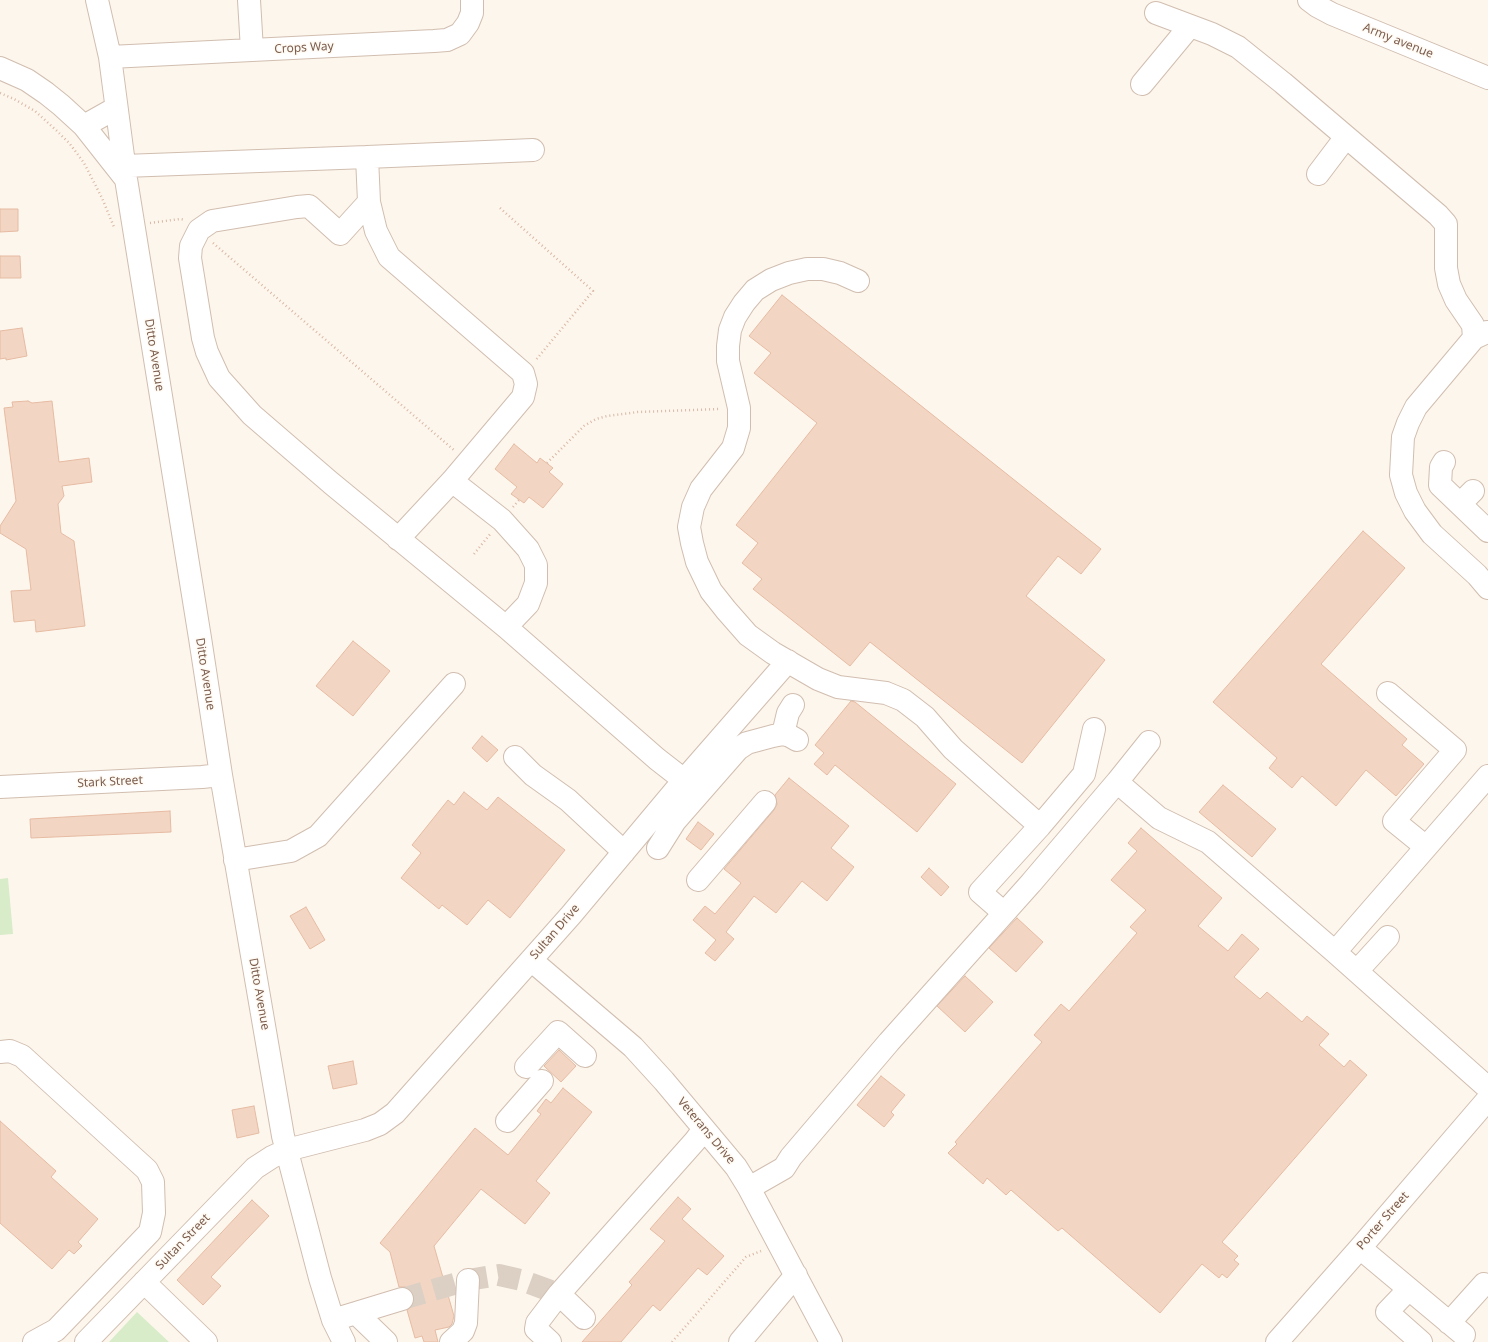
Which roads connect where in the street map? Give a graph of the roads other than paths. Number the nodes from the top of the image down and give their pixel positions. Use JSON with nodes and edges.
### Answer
{"nodes":[{"id":1,"x":97,"y":0,"type":"edge"},
{"id":2,"x":250,"y":0,"type":"edge"},
{"id":3,"x":472,"y":0,"type":"edge"},
{"id":4,"x":1309,"y":0,"type":"edge"},
{"id":5,"x":1156,"y":13,"type":"dead end"},
{"id":6,"x":1190,"y":26,"type":"junction"},
{"id":7,"x":252,"y":50,"type":"junction"},
{"id":8,"x":110,"y":57,"type":"junction"},
{"id":9,"x":0,"y":68,"type":"edge"},
{"id":10,"x":1488,"y":78,"type":"edge"},
{"id":11,"x":1142,"y":84,"type":"dead end"},
{"id":12,"x":116,"y":108,"type":"junction"},
{"id":13,"x":84,"y":126,"type":"junction"},
{"id":14,"x":1346,"y":137,"type":"junction"},
{"id":15,"x":533,"y":150,"type":"dead end"},
{"id":16,"x":367,"y":157,"type":"junction"},
{"id":17,"x":125,"y":172,"type":"junction"},
{"id":18,"x":1318,"y":174,"type":"dead end"},
{"id":19,"x":369,"y":202,"type":"junction"},
{"id":20,"x":858,"y":281,"type":"dead end"},
{"id":21,"x":1481,"y":335,"type":"edge"},
{"id":22,"x":1444,"y":462,"type":"dead end"},
{"id":23,"x":452,"y":481,"type":"junction"},
{"id":24,"x":1488,"y":531,"type":"edge"},
{"id":25,"x":398,"y":539,"type":"junction"},
{"id":26,"x":1488,"y":588,"type":"edge"},
{"id":27,"x":506,"y":627,"type":"junction"},
{"id":28,"x":788,"y":661,"type":"junction"},
{"id":29,"x":454,"y":684,"type":"dead end"},
{"id":30,"x":1388,"y":693,"type":"dead end"},
{"id":31,"x":793,"y":705,"type":"dead end"},
{"id":32,"x":1094,"y":729,"type":"dead end"},
{"id":33,"x":1149,"y":742,"type":"dead end"},
{"id":34,"x":515,"y":757,"type":"dead end"},
{"id":35,"x":221,"y":775,"type":"junction"},
{"id":36,"x":1488,"y":776,"type":"edge"},
{"id":37,"x":684,"y":780,"type":"junction"},
{"id":38,"x":1117,"y":782,"type":"junction"},
{"id":39,"x":0,"y":787,"type":"edge"},
{"id":40,"x":766,"y":802,"type":"dead end"},
{"id":41,"x":1040,"y":826,"type":"junction"},
{"id":42,"x":1426,"y":847,"type":"junction"},
{"id":43,"x":658,"y":848,"type":"dead end"},
{"id":44,"x":624,"y":852,"type":"junction"},
{"id":45,"x":236,"y":860,"type":"junction"},
{"id":46,"x":698,"y":880,"type":"dead end"},
{"id":47,"x":1004,"y":913,"type":"junction"},
{"id":48,"x":1388,"y":937,"type":"dead end"},
{"id":49,"x":1335,"y":952,"type":"junction"},
{"id":50,"x":531,"y":960,"type":"junction"},
{"id":51,"x":1357,"y":972,"type":"junction"},
{"id":52,"x":0,"y":1052,"type":"edge"},
{"id":53,"x":585,"y":1056,"type":"dead end"},
{"id":54,"x":526,"y":1067,"type":"dead end"},
{"id":55,"x":542,"y":1081,"type":"dead end"},
{"id":56,"x":1488,"y":1088,"type":"edge"},
{"id":57,"x":1488,"y":1099,"type":"edge"},
{"id":58,"x":507,"y":1121,"type":"dead end"},
{"id":59,"x":704,"y":1128,"type":"junction"},
{"id":60,"x":287,"y":1150,"type":"junction"},
{"id":61,"x":749,"y":1188,"type":"junction"},
{"id":62,"x":150,"y":1232,"type":"junction"},
{"id":63,"x":1360,"y":1248,"type":"junction"},
{"id":64,"x":174,"y":1251,"type":"junction"},
{"id":65,"x":796,"y":1275,"type":"junction"},
{"id":66,"x":468,"y":1280,"type":"dead end"},
{"id":67,"x":144,"y":1282,"type":"junction"},
{"id":68,"x":1484,"y":1284,"type":"dead end"},
{"id":69,"x":1409,"y":1289,"type":"junction"},
{"id":70,"x":559,"y":1294,"type":"junction"},
{"id":71,"x":402,"y":1299,"type":"tunnel mouth"},
{"id":72,"x":356,"y":1313,"type":"junction"},
{"id":73,"x":584,"y":1318,"type":"dead end"},
{"id":74,"x":333,"y":1320,"type":"junction"},
{"id":75,"x":34,"y":1342,"type":"edge"},
{"id":76,"x":86,"y":1342,"type":"edge"},
{"id":77,"x":206,"y":1342,"type":"edge"},
{"id":78,"x":344,"y":1342,"type":"edge"},
{"id":79,"x":386,"y":1342,"type":"edge"},
{"id":80,"x":451,"y":1342,"type":"edge"},
{"id":81,"x":550,"y":1342,"type":"edge"},
{"id":82,"x":740,"y":1342,"type":"edge"},
{"id":83,"x":831,"y":1342,"type":"edge"},
{"id":84,"x":1277,"y":1342,"type":"edge"},
{"id":85,"x":1421,"y":1342,"type":"edge"}],
"edges":[{"from":1,"to":8,"type":"street","name":"Ditto Avenue"},
{"from":2,"to":7,"type":"street"},
{"from":3,"to":7,"type":"street","name":"Crops Way"},
{"from":4,"to":10,"type":"street","name":"Army avenue"},
{"from":5,"to":6,"type":"street"},
{"from":6,"to":11,"type":"street"},
{"from":6,"to":14,"type":"street"},
{"from":7,"to":8,"type":"street","name":"Crops Way"},
{"from":8,"to":12,"type":"street","name":"Ditto Avenue"},
{"from":9,"to":13,"type":"street"},
{"from":12,"to":13,"type":"street"},
{"from":12,"to":17,"type":"street","name":"Ditto Avenue"},
{"from":13,"to":17,"type":"street"},
{"from":14,"to":18,"type":"street"},
{"from":14,"to":21,"type":"street"},
{"from":15,"to":16,"type":"street"},
{"from":16,"to":17,"type":"street"},
{"from":16,"to":19,"type":"street"},
{"from":17,"to":35,"type":"street","name":"Ditto Avenue"},
{"from":19,"to":23,"type":"street"},
{"from":19,"to":25,"type":"street"},
{"from":20,"to":28,"type":"street"},
{"from":21,"to":26,"type":"street"},
{"from":22,"to":24,"type":"street"},
{"from":23,"to":25,"type":"street"},
{"from":23,"to":27,"type":"street"},
{"from":25,"to":27,"type":"street"},
{"from":27,"to":37,"type":"street"},
{"from":28,"to":37,"type":"street","name":"Sultan Drive"},
{"from":28,"to":41,"type":"street"},
{"from":29,"to":45,"type":"street"},
{"from":30,"to":42,"type":"street"},
{"from":31,"to":43,"type":"street"},
{"from":32,"to":41,"type":"street"},
{"from":33,"to":38,"type":"street"},
{"from":34,"to":44,"type":"street"},
{"from":35,"to":39,"type":"street","name":"Stark Street"},
{"from":35,"to":45,"type":"street","name":"Ditto Avenue"},
{"from":36,"to":42,"type":"street"},
{"from":37,"to":44,"type":"street","name":"Sultan Drive"},
{"from":38,"to":47,"type":"street"},
{"from":38,"to":49,"type":"street"},
{"from":40,"to":46,"type":"street"},
{"from":41,"to":47,"type":"street"},
{"from":42,"to":49,"type":"street"},
{"from":44,"to":50,"type":"street","name":"Sultan Drive"},
{"from":45,"to":60,"type":"street","name":"Ditto Avenue"},
{"from":47,"to":61,"type":"street"},
{"from":48,"to":51,"type":"street"},
{"from":49,"to":51,"type":"street"},
{"from":50,"to":59,"type":"street","name":"Veterans Drive"},
{"from":50,"to":60,"type":"street","name":"Sultan Drive"},
{"from":51,"to":56,"type":"street"},
{"from":52,"to":62,"type":"street"},
{"from":53,"to":54,"type":"street"},
{"from":55,"to":58,"type":"street"},
{"from":57,"to":63,"type":"street","name":"Porter Street"},
{"from":59,"to":61,"type":"street","name":"Veterans Drive"},
{"from":59,"to":70,"type":"street"},
{"from":60,"to":64,"type":"street","name":"Sultan Street"},
{"from":60,"to":74,"type":"street","name":"Ditto Avenue"},
{"from":61,"to":65,"type":"street","name":"Veterans Drive"},
{"from":62,"to":64,"type":"street"},
{"from":62,"to":75,"type":"street"},
{"from":63,"to":69,"type":"street"},
{"from":63,"to":84,"type":"street","name":"Porter Street"},
{"from":64,"to":67,"type":"street","name":"Sultan Street"},
{"from":65,"to":82,"type":"street"},
{"from":65,"to":83,"type":"street","name":"Veterans Drive"},
{"from":66,"to":80,"type":"street"},
{"from":67,"to":76,"type":"street","name":"Sultan Street"},
{"from":67,"to":77,"type":"street"},
{"from":68,"to":69,"type":"street"},
{"from":69,"to":85,"type":"street"},
{"from":70,"to":73,"type":"street"},
{"from":70,"to":81,"type":"street"},
{"from":71,"to":72,"type":"street"},
{"from":72,"to":74,"type":"street"},
{"from":72,"to":79,"type":"street"},
{"from":74,"to":78,"type":"street","name":"Ditto Avenue"}]}
